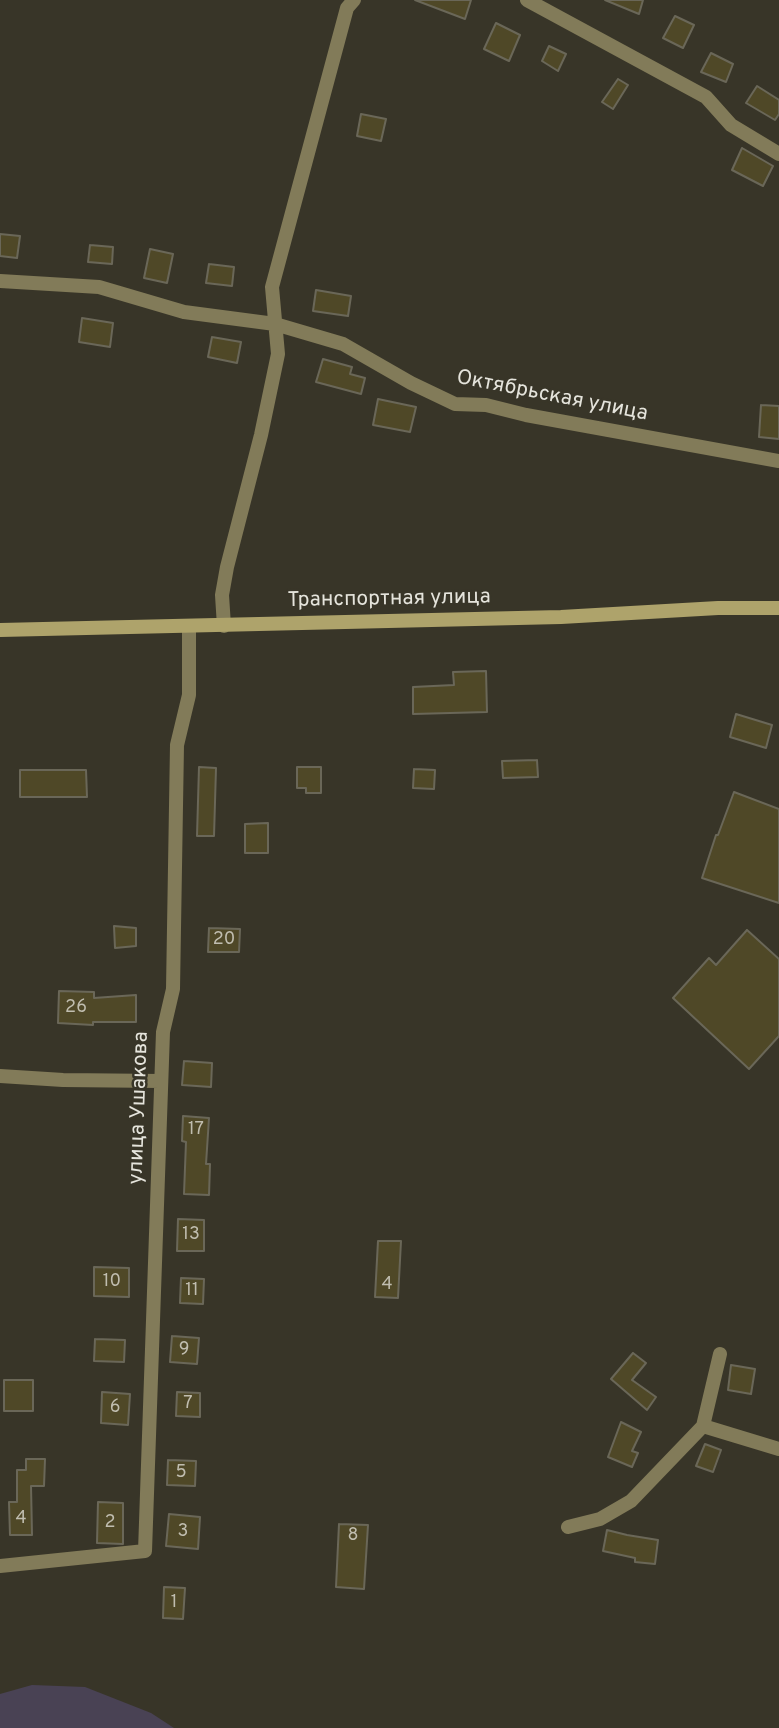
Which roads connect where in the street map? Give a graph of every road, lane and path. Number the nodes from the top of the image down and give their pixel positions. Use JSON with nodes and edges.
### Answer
{"nodes":[{"id":1,"x":354,"y":0,"type":"edge"},
{"id":2,"x":527,"y":0,"type":"edge"},
{"id":3,"x":779,"y":154,"type":"edge"},
{"id":4,"x":0,"y":281,"type":"edge"},
{"id":5,"x":275,"y":324,"type":"junction"},
{"id":6,"x":779,"y":461,"type":"edge"},
{"id":7,"x":779,"y":608,"type":"edge"},
{"id":8,"x":224,"y":626,"type":"junction"},
{"id":9,"x":189,"y":627,"type":"junction"},
{"id":10,"x":0,"y":630,"type":"edge"},
{"id":11,"x":0,"y":1076,"type":"edge"},
{"id":12,"x":162,"y":1081,"type":"junction"},
{"id":13,"x":720,"y":1354,"type":"dead end"},
{"id":14,"x":703,"y":1426,"type":"junction"},
{"id":15,"x":779,"y":1449,"type":"edge"},
{"id":16,"x":568,"y":1527,"type":"dead end"},
{"id":17,"x":0,"y":1566,"type":"edge"}],
"edges":[{"from":1,"to":5,"type":"street"},
{"from":2,"to":3,"type":"street"},
{"from":4,"to":5,"type":"street","name":"Октябрьская улица"},
{"from":5,"to":6,"type":"street","name":"Октябрьская улица"},
{"from":5,"to":8,"type":"street"},
{"from":7,"to":8,"type":"main road","name":"Транспортная улица"},
{"from":8,"to":9,"type":"main road","name":"Транспортная улица"},
{"from":9,"to":10,"type":"main road","name":"Транспортная улица"},
{"from":9,"to":12,"type":"street","name":"улица Ушакова"},
{"from":11,"to":12,"type":"street"},
{"from":12,"to":17,"type":"street","name":"улица Ушакова"},
{"from":13,"to":14,"type":"street"},
{"from":14,"to":15,"type":"street"},
{"from":14,"to":16,"type":"street"}]}
